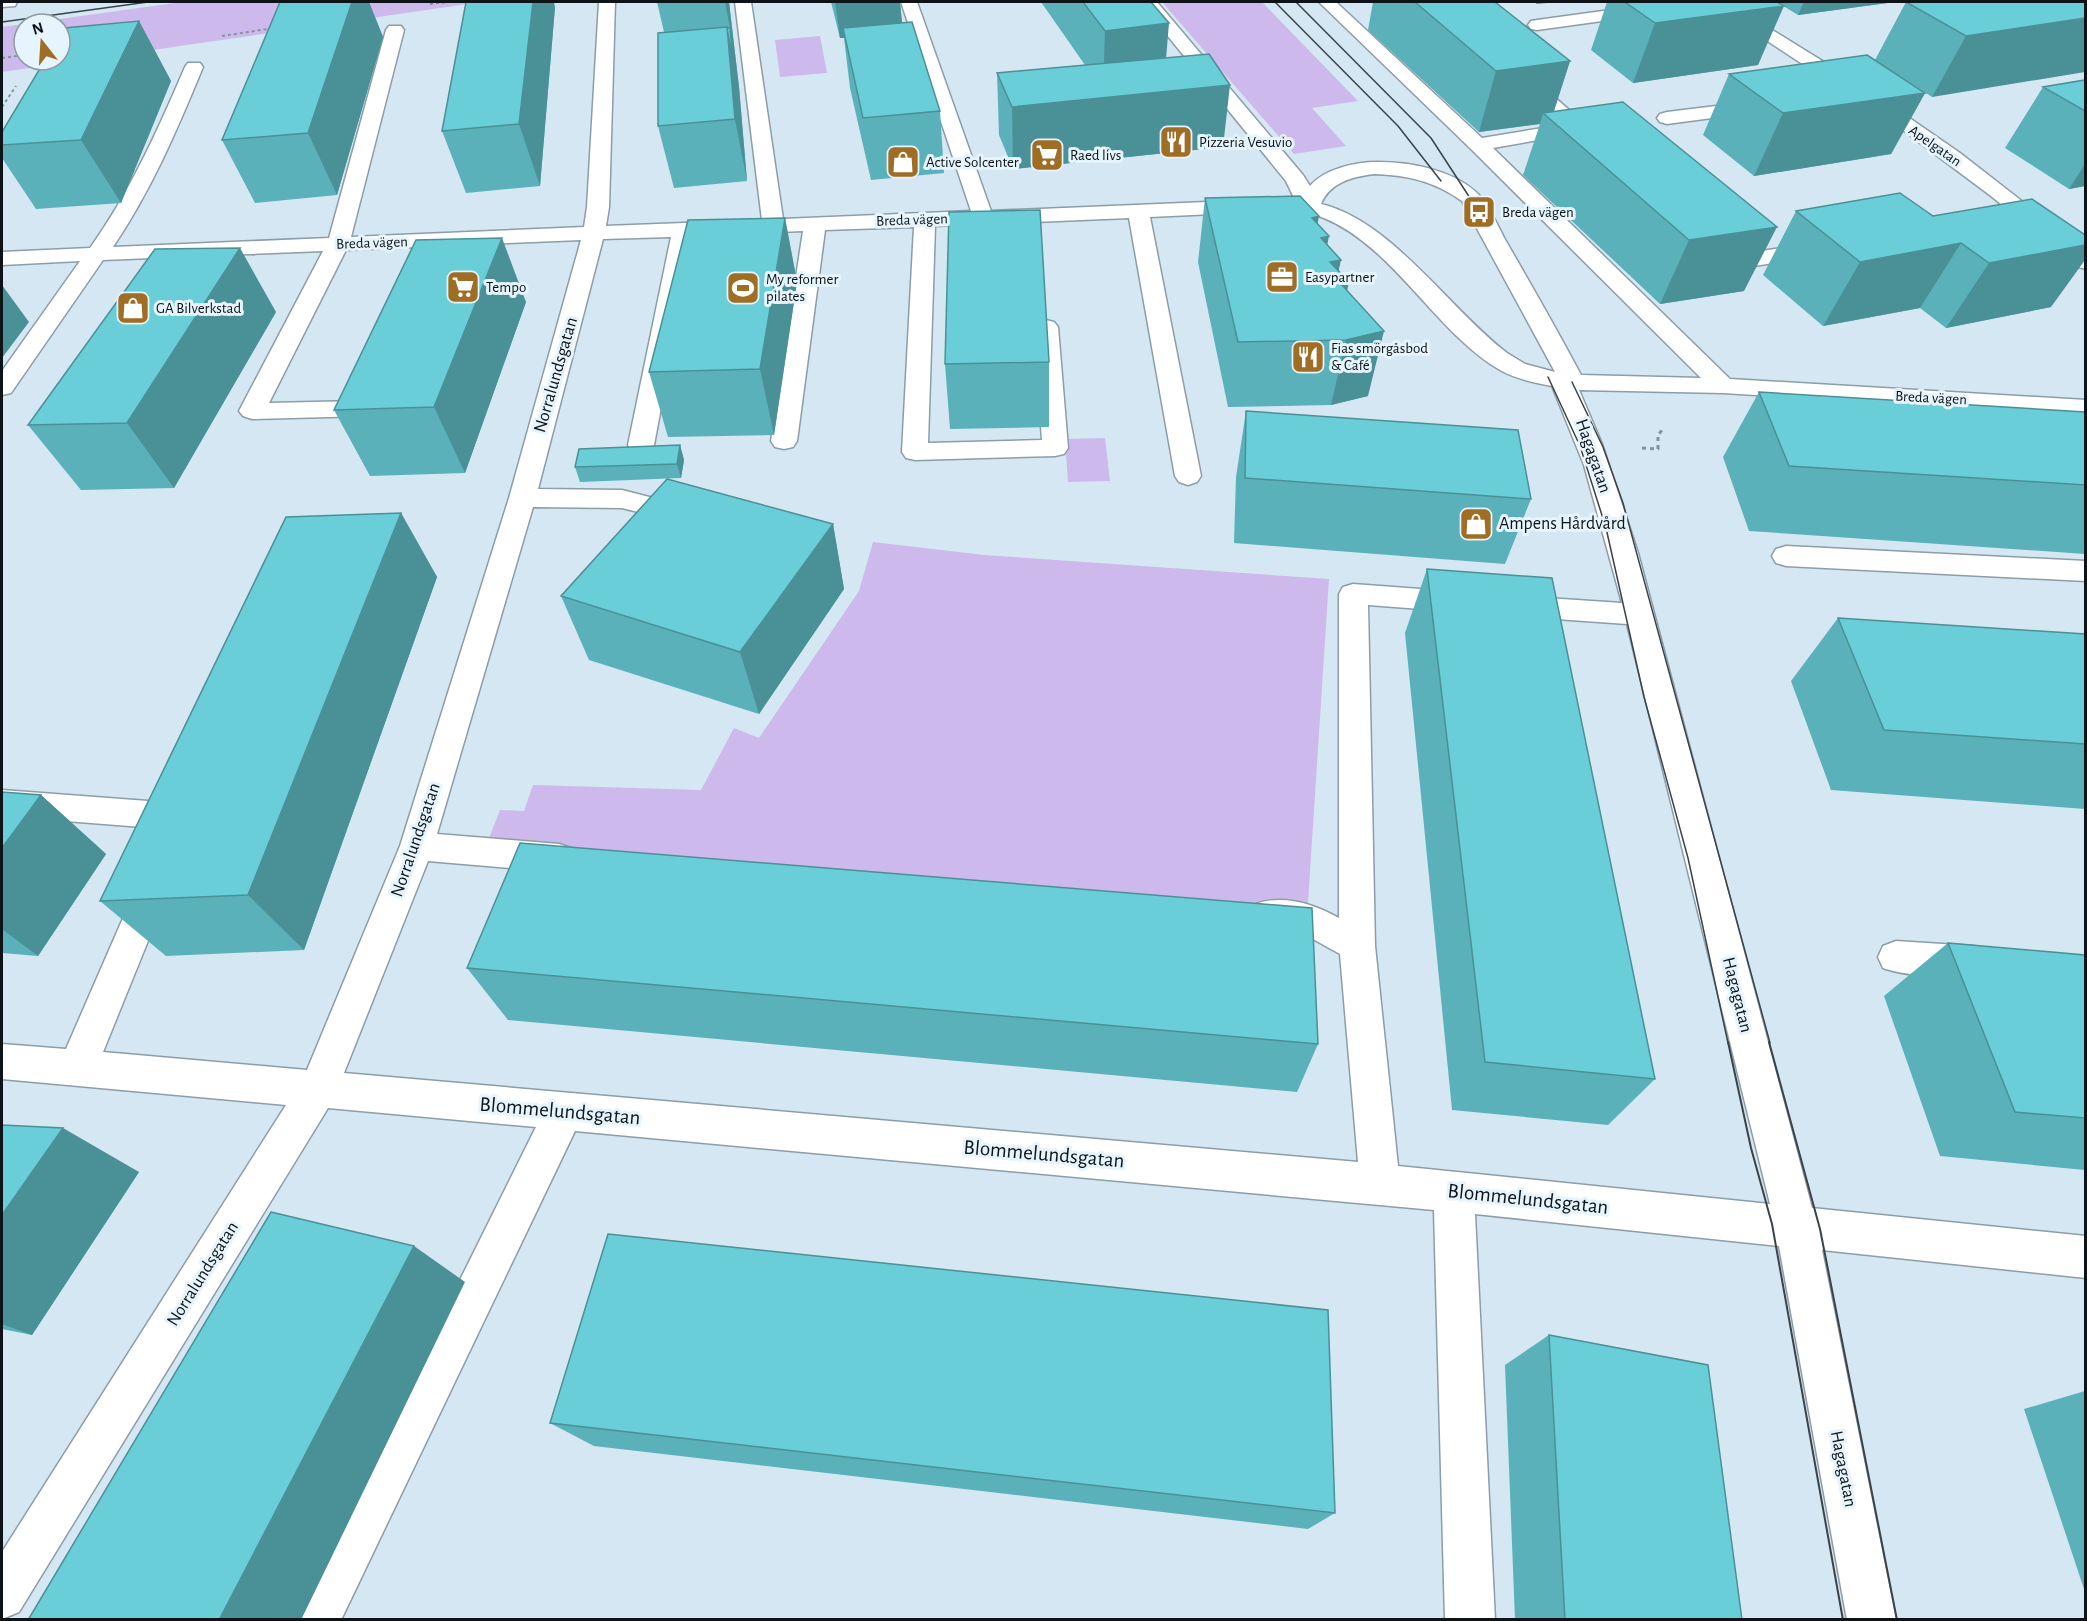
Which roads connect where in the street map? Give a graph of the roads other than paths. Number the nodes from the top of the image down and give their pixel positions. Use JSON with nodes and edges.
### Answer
{"nodes":[{"id":1,"x":9,"y":2,"type":"edge"},
{"id":2,"x":607,"y":2,"type":"edge"},
{"id":3,"x":743,"y":2,"type":"edge"},
{"id":4,"x":909,"y":2,"type":"edge"},
{"id":5,"x":1148,"y":2,"type":"edge"},
{"id":6,"x":1327,"y":2,"type":"edge"},
{"id":7,"x":1711,"y":2,"type":"edge"},
{"id":8,"x":2,"y":3,"type":"edge"},
{"id":9,"x":1667,"y":8,"type":"edge"},
{"id":10,"x":1538,"y":25,"type":"dead end"},
{"id":11,"x":395,"y":30,"type":"dead end"},
{"id":12,"x":1506,"y":65,"type":"edge"},
{"id":13,"x":194,"y":67,"type":"dead end"},
{"id":14,"x":1863,"y":95,"type":"junction"},
{"id":15,"x":1840,"y":98,"type":"edge"},
{"id":16,"x":1770,"y":106,"type":"edge"},
{"id":17,"x":1667,"y":118,"type":"dead end"},
{"id":18,"x":1478,"y":145,"type":"junction"},
{"id":19,"x":1309,"y":208,"type":"junction"},
{"id":20,"x":1138,"y":210,"type":"junction"},
{"id":21,"x":983,"y":217,"type":"junction"},
{"id":22,"x":925,"y":219,"type":"junction"},
{"id":23,"x":814,"y":224,"type":"junction"},
{"id":24,"x":773,"y":226,"type":"junction"},
{"id":25,"x":683,"y":230,"type":"junction"},
{"id":26,"x":594,"y":234,"type":"junction"},
{"id":27,"x":2058,"y":238,"type":"junction"},
{"id":28,"x":2034,"y":241,"type":"edge"},
{"id":29,"x":338,"y":244,"type":"junction"},
{"id":30,"x":1843,"y":246,"type":"edge"},
{"id":31,"x":96,"y":254,"type":"junction"},
{"id":32,"x":2,"y":258,"type":"edge"},
{"id":33,"x":1754,"y":259,"type":"edge"},
{"id":34,"x":2085,"y":262,"type":"edge"},
{"id":35,"x":1045,"y":307,"type":"edge"},
{"id":36,"x":380,"y":376,"type":"edge"},
{"id":37,"x":1561,"y":380,"type":"junction"},
{"id":38,"x":1724,"y":386,"type":"junction"},
{"id":39,"x":2,"y":388,"type":"edge"},
{"id":40,"x":2085,"y":408,"type":"edge"},
{"id":41,"x":784,"y":441,"type":"dead end"},
{"id":42,"x":641,"y":445,"type":"edge"},
{"id":43,"x":1188,"y":476,"type":"dead end"},
{"id":44,"x":522,"y":498,"type":"junction"},
{"id":45,"x":711,"y":522,"type":"edge"},
{"id":46,"x":1786,"y":556,"type":"dead end"},
{"id":47,"x":2085,"y":571,"type":"edge"},
{"id":48,"x":1640,"y":614,"type":"junction"},
{"id":49,"x":2,"y":803,"type":"edge"},
{"id":50,"x":417,"y":846,"type":"junction"},
{"id":51,"x":591,"y":860,"type":"edge"},
{"id":52,"x":1236,"y":912,"type":"edge"},
{"id":53,"x":1357,"y":946,"type":"junction"},
{"id":54,"x":1896,"y":957,"type":"dead end"},
{"id":55,"x":2003,"y":964,"type":"edge"},
{"id":56,"x":2,"y":1061,"type":"edge"},
{"id":57,"x":77,"y":1068,"type":"junction"},
{"id":58,"x":318,"y":1089,"type":"junction"},
{"id":59,"x":564,"y":1111,"type":"junction"},
{"id":60,"x":1380,"y":1184,"type":"junction"},
{"id":61,"x":1455,"y":1191,"type":"junction"},
{"id":62,"x":1796,"y":1226,"type":"junction"},
{"id":63,"x":2085,"y":1257,"type":"edge"},
{"id":64,"x":2,"y":1595,"type":"edge"},
{"id":65,"x":315,"y":1620,"type":"edge"},
{"id":66,"x":1470,"y":1620,"type":"edge"},
{"id":67,"x":1872,"y":1620,"type":"edge"}],
"edges":[{"from":1,"to":8,"type":"street"},
{"from":2,"to":26,"type":"street","name":"Norralundsgatan"},
{"from":3,"to":24,"type":"street"},
{"from":4,"to":21,"type":"street"},
{"from":5,"to":19,"type":"street"},
{"from":6,"to":18,"type":"street"},
{"from":7,"to":14,"type":"street","name":"Apelgatan"},
{"from":9,"to":10,"type":"street"},
{"from":11,"to":29,"type":"street"},
{"from":12,"to":18,"type":"street"},
{"from":13,"to":31,"type":"street"},
{"from":14,"to":15,"type":"street"},
{"from":14,"to":27,"type":"street","name":"Apelgatan"},
{"from":16,"to":17,"type":"street"},
{"from":18,"to":38,"type":"street"},
{"from":19,"to":20,"type":"street","name":"Breda vägen"},
{"from":19,"to":37,"type":"street","name":"Breda vägen"},
{"from":19,"to":37,"type":"street","name":"Hagagatan"},
{"from":20,"to":21,"type":"street","name":"Breda vägen"},
{"from":20,"to":43,"type":"street"},
{"from":21,"to":22,"type":"street","name":"Breda vägen"},
{"from":22,"to":23,"type":"street","name":"Breda vägen"},
{"from":22,"to":35,"type":"street"},
{"from":23,"to":24,"type":"street","name":"Breda vägen"},
{"from":23,"to":41,"type":"street"},
{"from":24,"to":25,"type":"street","name":"Breda vägen"},
{"from":25,"to":26,"type":"street","name":"Breda vägen"},
{"from":25,"to":42,"type":"street"},
{"from":26,"to":29,"type":"street","name":"Breda vägen"},
{"from":26,"to":44,"type":"street","name":"Norralundsgatan"},
{"from":27,"to":28,"type":"street"},
{"from":27,"to":34,"type":"street","name":"Apelgatan"},
{"from":29,"to":31,"type":"street","name":"Breda vägen"},
{"from":29,"to":36,"type":"street"},
{"from":30,"to":33,"type":"street"},
{"from":31,"to":32,"type":"street","name":"Breda vägen"},
{"from":31,"to":39,"type":"street"},
{"from":37,"to":38,"type":"street","name":"Breda vägen"},
{"from":37,"to":48,"type":"street","name":"Hagagatan"},
{"from":38,"to":40,"type":"street","name":"Breda vägen"},
{"from":44,"to":45,"type":"street"},
{"from":44,"to":50,"type":"street","name":"Norralundsgatan"},
{"from":46,"to":47,"type":"street"},
{"from":48,"to":53,"type":"street"},
{"from":48,"to":62,"type":"street","name":"Hagagatan"},
{"from":49,"to":57,"type":"street"},
{"from":50,"to":51,"type":"street"},
{"from":50,"to":58,"type":"street","name":"Norralundsgatan"},
{"from":52,"to":53,"type":"street"},
{"from":53,"to":60,"type":"street"},
{"from":54,"to":55,"type":"street"},
{"from":56,"to":57,"type":"street","name":"Blommelundsgatan"},
{"from":57,"to":58,"type":"street","name":"Blommelundsgatan"},
{"from":58,"to":59,"type":"street","name":"Blommelundsgatan"},
{"from":58,"to":64,"type":"street","name":"Norralundsgatan"},
{"from":59,"to":60,"type":"street","name":"Blommelundsgatan"},
{"from":59,"to":65,"type":"street"},
{"from":60,"to":61,"type":"street","name":"Blommelundsgatan"},
{"from":61,"to":62,"type":"street","name":"Blommelundsgatan"},
{"from":61,"to":66,"type":"street"},
{"from":62,"to":63,"type":"street","name":"Blommelundsgatan"},
{"from":62,"to":67,"type":"street","name":"Hagagatan"}]}
